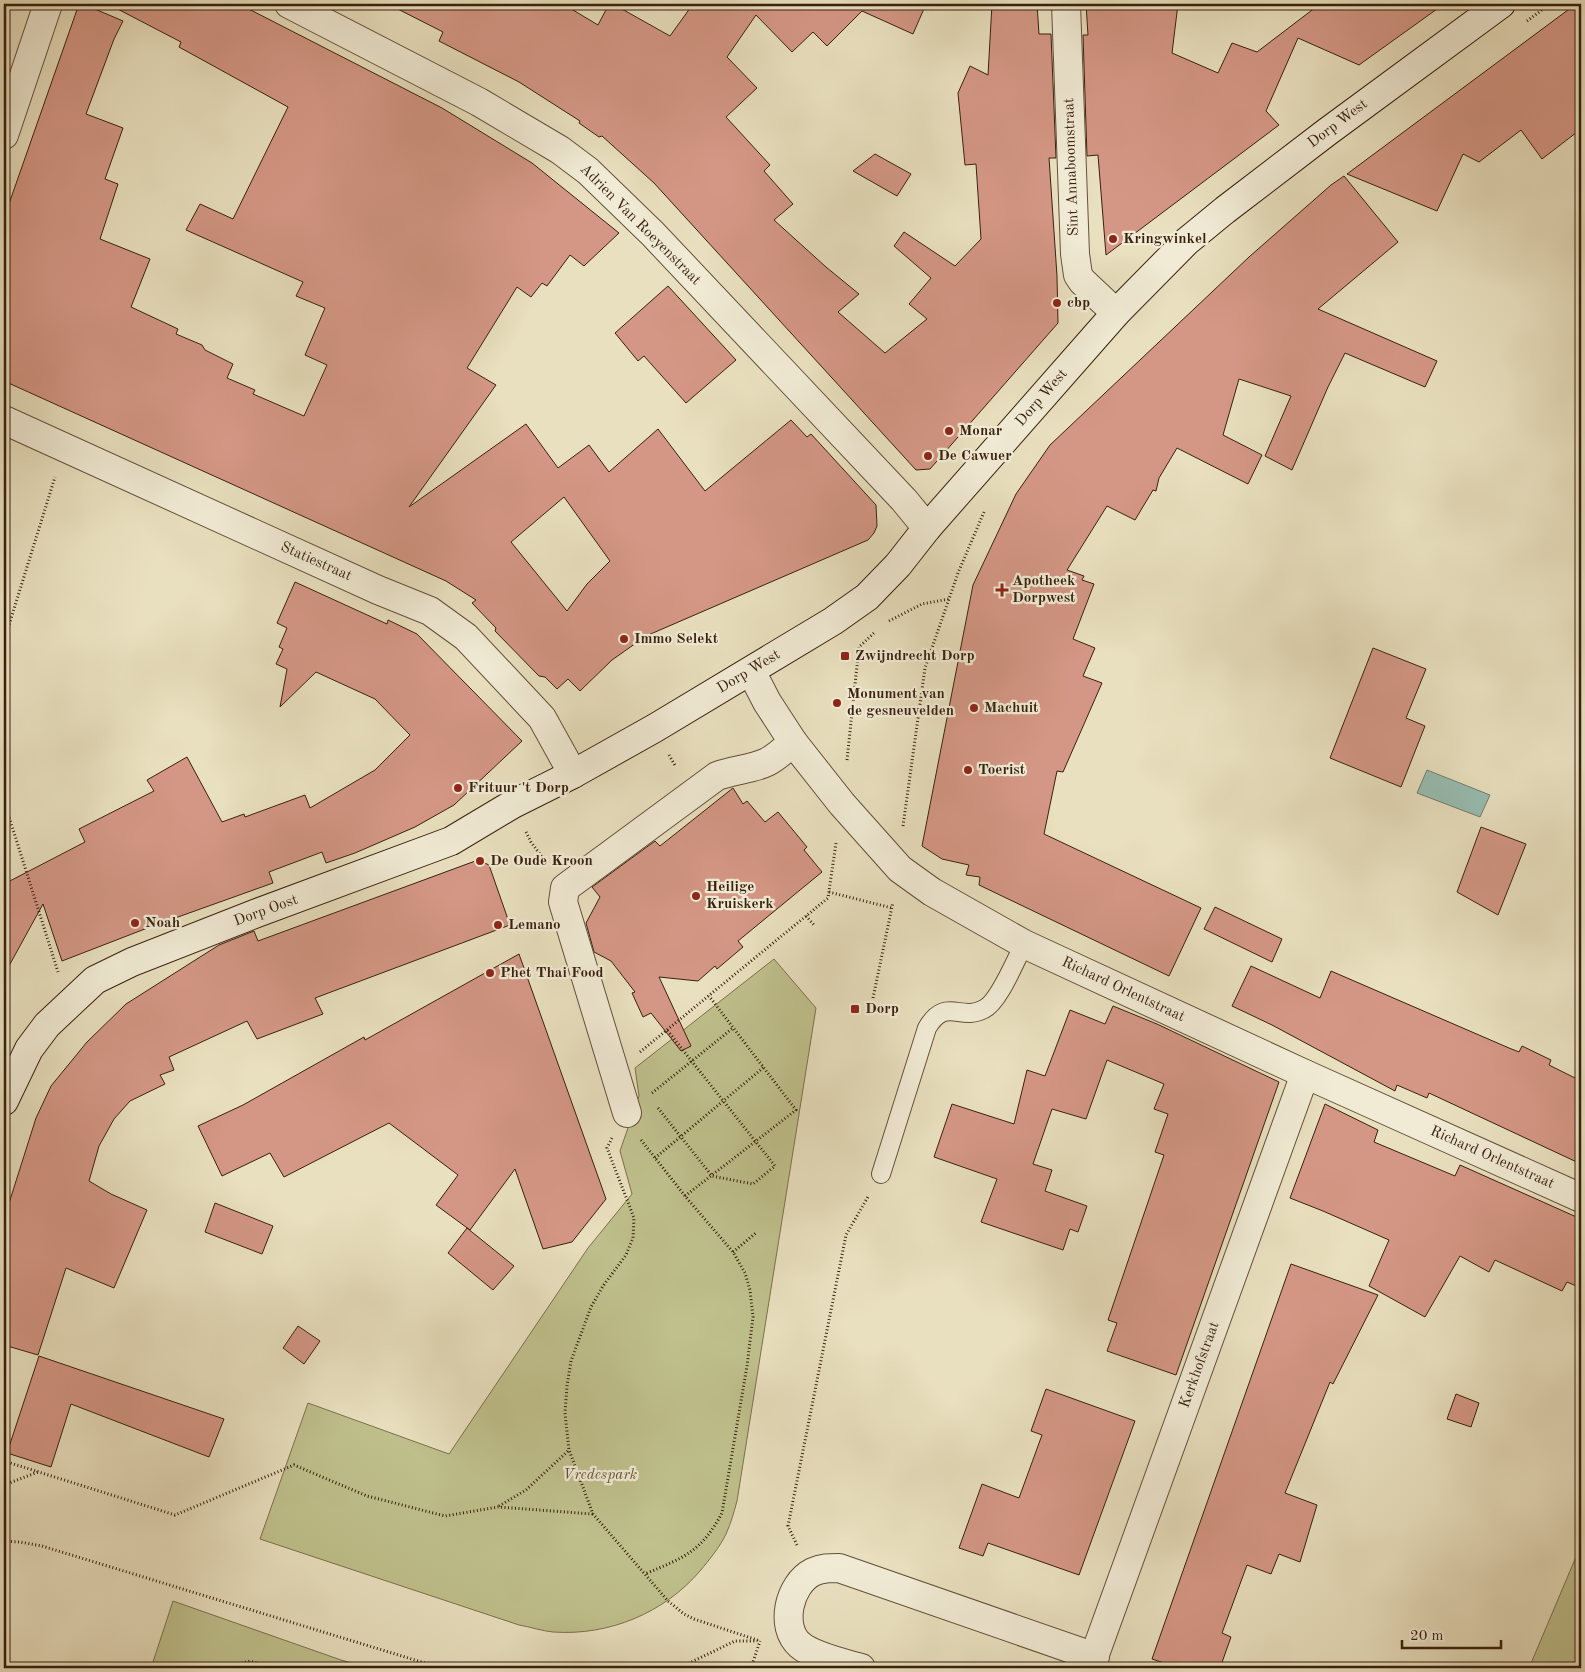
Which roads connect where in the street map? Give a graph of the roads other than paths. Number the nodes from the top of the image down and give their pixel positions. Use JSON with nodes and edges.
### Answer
{"nodes":[{"id":1,"x":48,"y":4,"type":"edge"},
{"id":2,"x":289,"y":4,"type":"edge"},
{"id":3,"x":1066,"y":4,"type":"edge"},
{"id":4,"x":1501,"y":4,"type":"edge"},
{"id":5,"x":4,"y":134,"type":"edge"},
{"id":6,"x":1116,"y":313,"type":"junction"},
{"id":7,"x":4,"y":420,"type":"edge"},
{"id":8,"x":927,"y":528,"type":"junction"},
{"id":9,"x":751,"y":671,"type":"junction"},
{"id":10,"x":793,"y":742,"type":"junction"},
{"id":11,"x":573,"y":774,"type":"junction"},
{"id":12,"x":1024,"y":944,"type":"junction"},
{"id":13,"x":1305,"y":1074,"type":"junction"},
{"id":14,"x":4,"y":1101,"type":"edge"},
{"id":15,"x":626,"y":1113,"type":"road end"},
{"id":16,"x":881,"y":1174,"type":"road end"},
{"id":17,"x":1581,"y":1198,"type":"edge"},
{"id":18,"x":1092,"y":1662,"type":"edge"},
{"id":19,"x":861,"y":1668,"type":"edge"}],
"edges":[{"from":1,"to":5,"type":"street"},
{"from":2,"to":8,"type":"street","name":"Adrien Van Roeyenstraat"},
{"from":3,"to":6,"type":"street","name":"Sint Annaboomstraat"},
{"from":4,"to":6,"type":"street","name":"Dorp West"},
{"from":6,"to":8,"type":"street","name":"Dorp West"},
{"from":7,"to":11,"type":"street","name":"Statiestraat"},
{"from":8,"to":9,"type":"street","name":"Dorp West"},
{"from":9,"to":10,"type":"street","name":"Richard Orlentstraat"},
{"from":9,"to":11,"type":"street","name":"Dorp West"},
{"from":10,"to":12,"type":"street","name":"Richard Orlentstraat"},
{"from":10,"to":15,"type":"street"},
{"from":11,"to":14,"type":"street","name":"Dorp Oost"},
{"from":12,"to":13,"type":"street","name":"Richard Orlentstraat"},
{"from":12,"to":16,"type":"lane"},
{"from":13,"to":17,"type":"street","name":"Richard Orlentstraat"},
{"from":13,"to":18,"type":"street","name":"Kerkhofstraat"},
{"from":18,"to":19,"type":"street","name":"Kerkhofstraat"}]}
